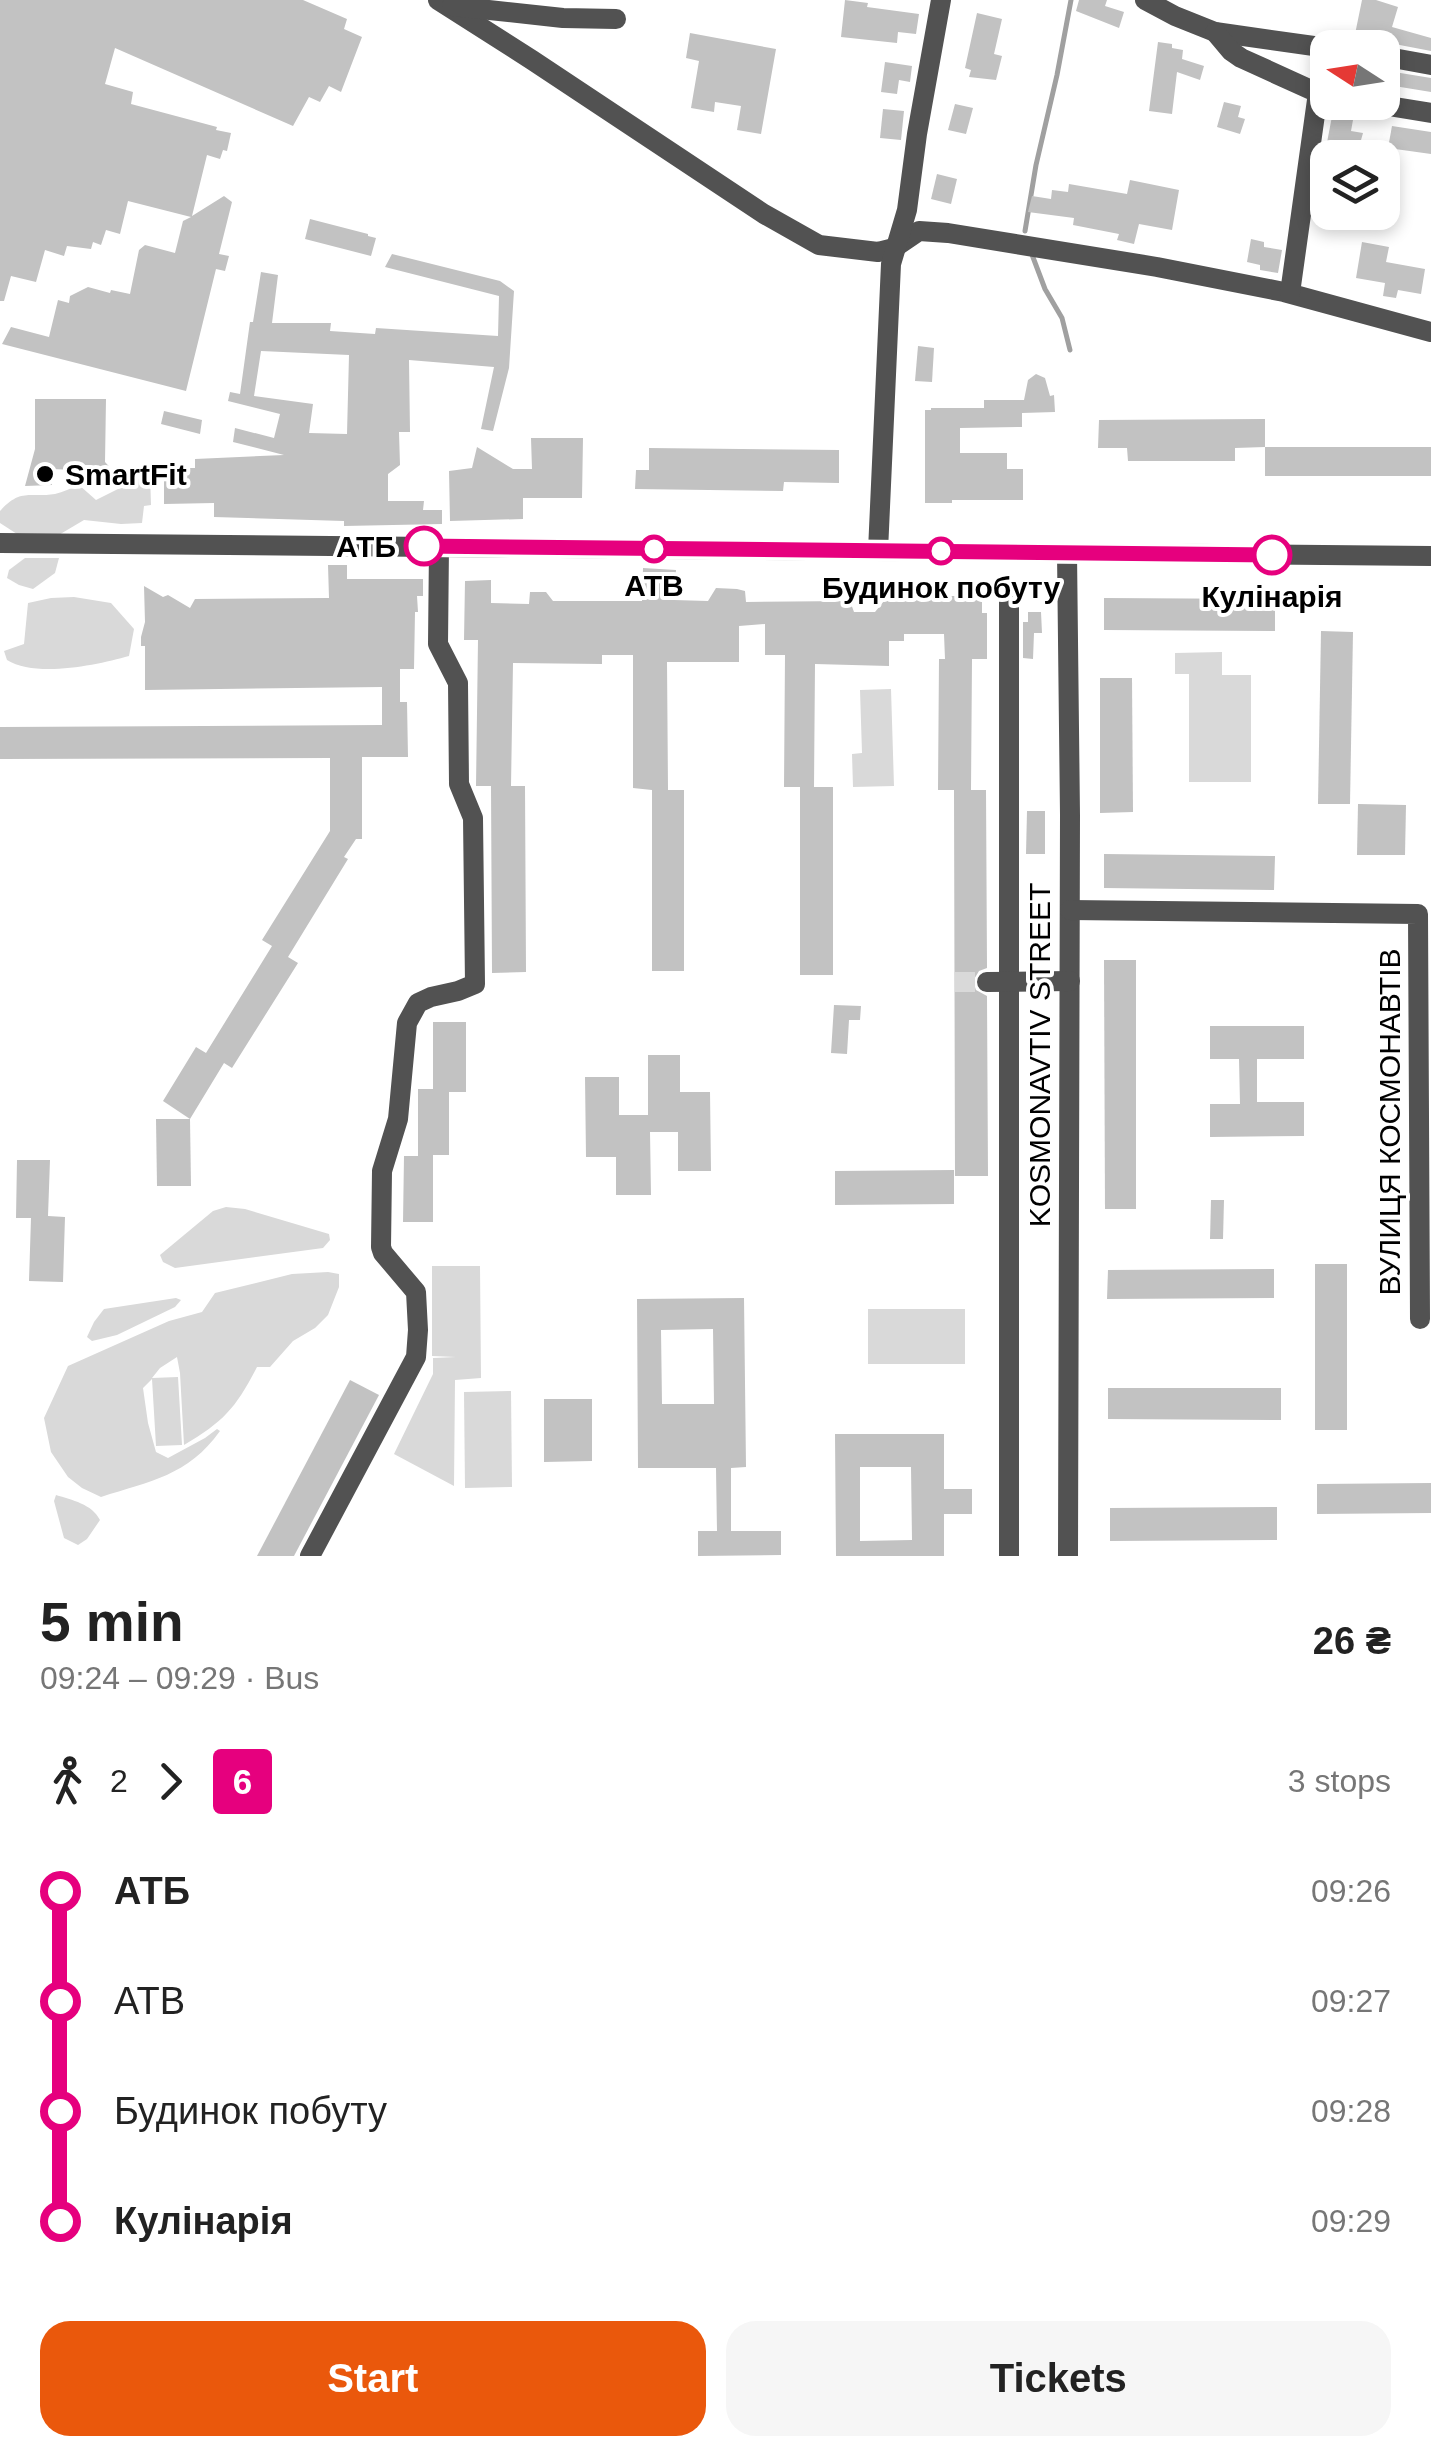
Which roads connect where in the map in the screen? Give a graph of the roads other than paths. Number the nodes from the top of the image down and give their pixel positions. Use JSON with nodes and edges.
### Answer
{"nodes":[{"id":1,"x":942,"y":0,"type":"edge"},
{"id":2,"x":1145,"y":0,"type":"edge"},
{"id":3,"x":441,"y":2,"type":"edge"},
{"id":4,"x":616,"y":19,"type":"dead end"},
{"id":5,"x":1215,"y":32,"type":"junction"},
{"id":6,"x":1310,"y":45,"type":"edge"},
{"id":7,"x":1400,"y":59,"type":"edge"},
{"id":8,"x":1431,"y":65,"type":"edge"},
{"id":9,"x":1310,"y":89,"type":"edge"},
{"id":10,"x":1400,"y":108,"type":"edge"},
{"id":11,"x":1431,"y":113,"type":"edge"},
{"id":12,"x":1318,"y":120,"type":"edge"},
{"id":13,"x":894,"y":248,"type":"junction"},
{"id":14,"x":1290,"y":293,"type":"junction"},
{"id":15,"x":1431,"y":332,"type":"edge"},
{"id":16,"x":0,"y":544,"type":"edge"},
{"id":17,"x":439,"y":546,"type":"junction"},
{"id":18,"x":878,"y":551,"type":"junction"},
{"id":19,"x":1067,"y":553,"type":"junction"},
{"id":20,"x":1431,"y":556,"type":"edge"},
{"id":21,"x":1008,"y":588,"type":"dead end"},
{"id":22,"x":1070,"y":910,"type":"junction"},
{"id":23,"x":1070,"y":981,"type":"junction"},
{"id":24,"x":988,"y":982,"type":"tunnel mouth"},
{"id":25,"x":1010,"y":982,"type":"junction"},
{"id":26,"x":1420,"y":1319,"type":"dead end"},
{"id":27,"x":310,"y":1556,"type":"edge"},
{"id":28,"x":1009,"y":1556,"type":"edge"},
{"id":29,"x":1068,"y":1556,"type":"edge"}],
"edges":[{"from":1,"to":13,"type":"street"},
{"from":2,"to":5,"type":"street"},
{"from":3,"to":4,"type":"street"},
{"from":3,"to":13,"type":"street"},
{"from":5,"to":6,"type":"street"},
{"from":5,"to":9,"type":"street"},
{"from":7,"to":8,"type":"street"},
{"from":10,"to":11,"type":"street"},
{"from":12,"to":14,"type":"street"},
{"from":13,"to":14,"type":"street"},
{"from":13,"to":18,"type":"street"},
{"from":14,"to":15,"type":"street"},
{"from":16,"to":17,"type":"street"},
{"from":17,"to":18,"type":"street"},
{"from":17,"to":27,"type":"street"},
{"from":18,"to":19,"type":"street"},
{"from":19,"to":20,"type":"street"},
{"from":19,"to":22,"type":"street","name":"KOSMONAVTIV STREET"},
{"from":21,"to":25,"type":"street","name":"KOSMONAVTIV STREET"},
{"from":22,"to":23,"type":"street","name":"KOSMONAVTIV STREET"},
{"from":22,"to":26,"type":"street","name":"ВУЛИЦЯ КОСМОНАВТІВ"},
{"from":23,"to":25,"type":"street"},
{"from":23,"to":29,"type":"street","name":"KOSMONAVTIV STREET"},
{"from":24,"to":25,"type":"street"},
{"from":25,"to":28,"type":"street","name":"KOSMONAVTIV STREET"}]}
